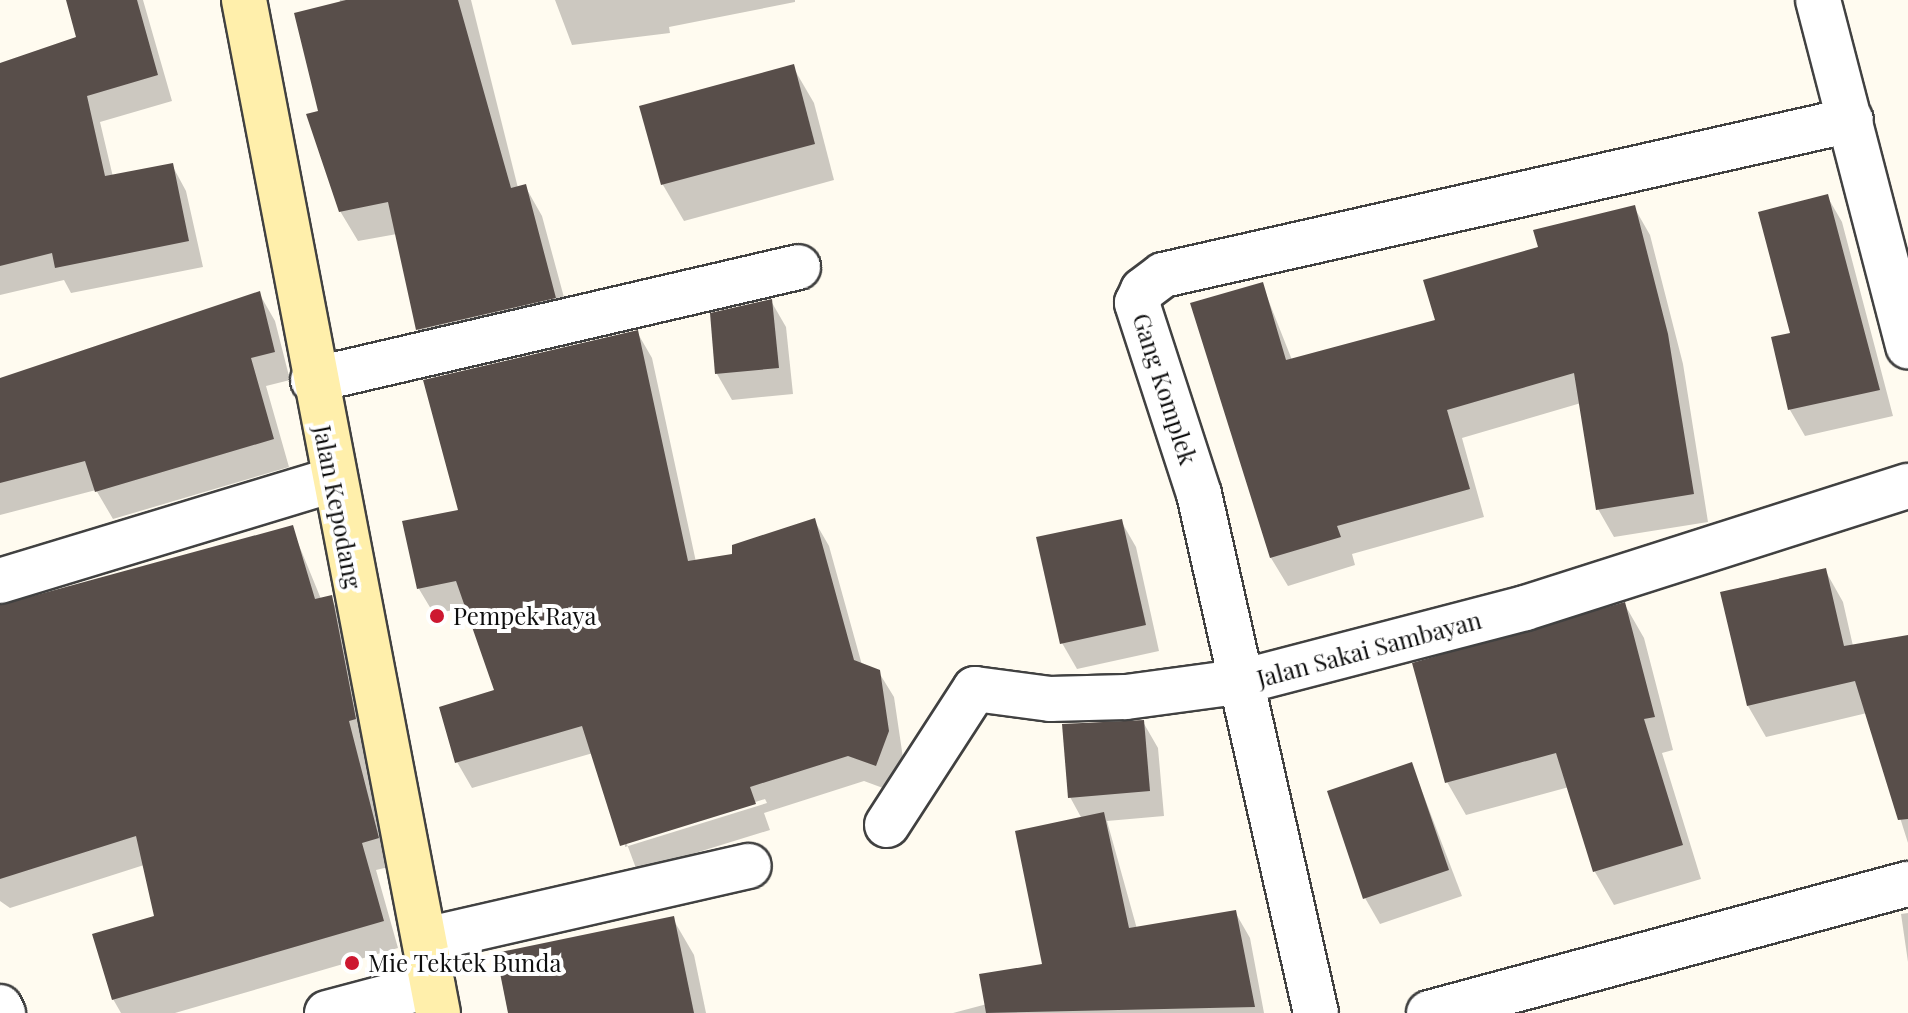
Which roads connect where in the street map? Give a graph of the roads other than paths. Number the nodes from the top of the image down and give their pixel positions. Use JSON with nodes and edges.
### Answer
{"nodes":[{"id":1,"x":244,"y":0,"type":"edge"},
{"id":2,"x":1818,"y":0,"type":"edge"},
{"id":3,"x":1851,"y":120,"type":"junction"},
{"id":4,"x":798,"y":267,"type":"dead end"},
{"id":5,"x":1908,"y":346,"type":"edge"},
{"id":6,"x":313,"y":380,"type":"junction"},
{"id":7,"x":333,"y":480,"type":"junction"},
{"id":8,"x":1908,"y":486,"type":"edge"},
{"id":9,"x":0,"y":581,"type":"edge"},
{"id":10,"x":1245,"y":681,"type":"junction"},
{"id":11,"x":887,"y":825,"type":"dead end"},
{"id":12,"x":749,"y":866,"type":"dead end"},
{"id":13,"x":1908,"y":884,"type":"edge"},
{"id":14,"x":425,"y":940,"type":"junction"},
{"id":15,"x":435,"y":999,"type":"edge"},
{"id":16,"x":0,"y":1007,"type":"edge"},
{"id":17,"x":3,"y":1013,"type":"edge"},
{"id":18,"x":327,"y":1013,"type":"edge"},
{"id":19,"x":1316,"y":1013,"type":"edge"},
{"id":20,"x":1429,"y":1013,"type":"edge"}],
"edges":[{"from":1,"to":6,"type":"street","name":"Jalan Kepodang"},
{"from":2,"to":3,"type":"street"},
{"from":3,"to":5,"type":"street"},
{"from":3,"to":10,"type":"street","name":"Gang Komplek"},
{"from":4,"to":6,"type":"street"},
{"from":6,"to":7,"type":"street","name":"Jalan Kepodang"},
{"from":7,"to":9,"type":"street"},
{"from":7,"to":14,"type":"street","name":"Jalan Kepodang"},
{"from":8,"to":10,"type":"street","name":"Jalan Sakai Sambayan"},
{"from":10,"to":11,"type":"street","name":"Jalan Sakai Sambayan"},
{"from":10,"to":19,"type":"street","name":"Gang Komplek"},
{"from":12,"to":14,"type":"street"},
{"from":13,"to":20,"type":"street"},
{"from":14,"to":15,"type":"street","name":"Jalan Kepodang"},
{"from":15,"to":18,"type":"street"},
{"from":16,"to":17,"type":"street"}]}
